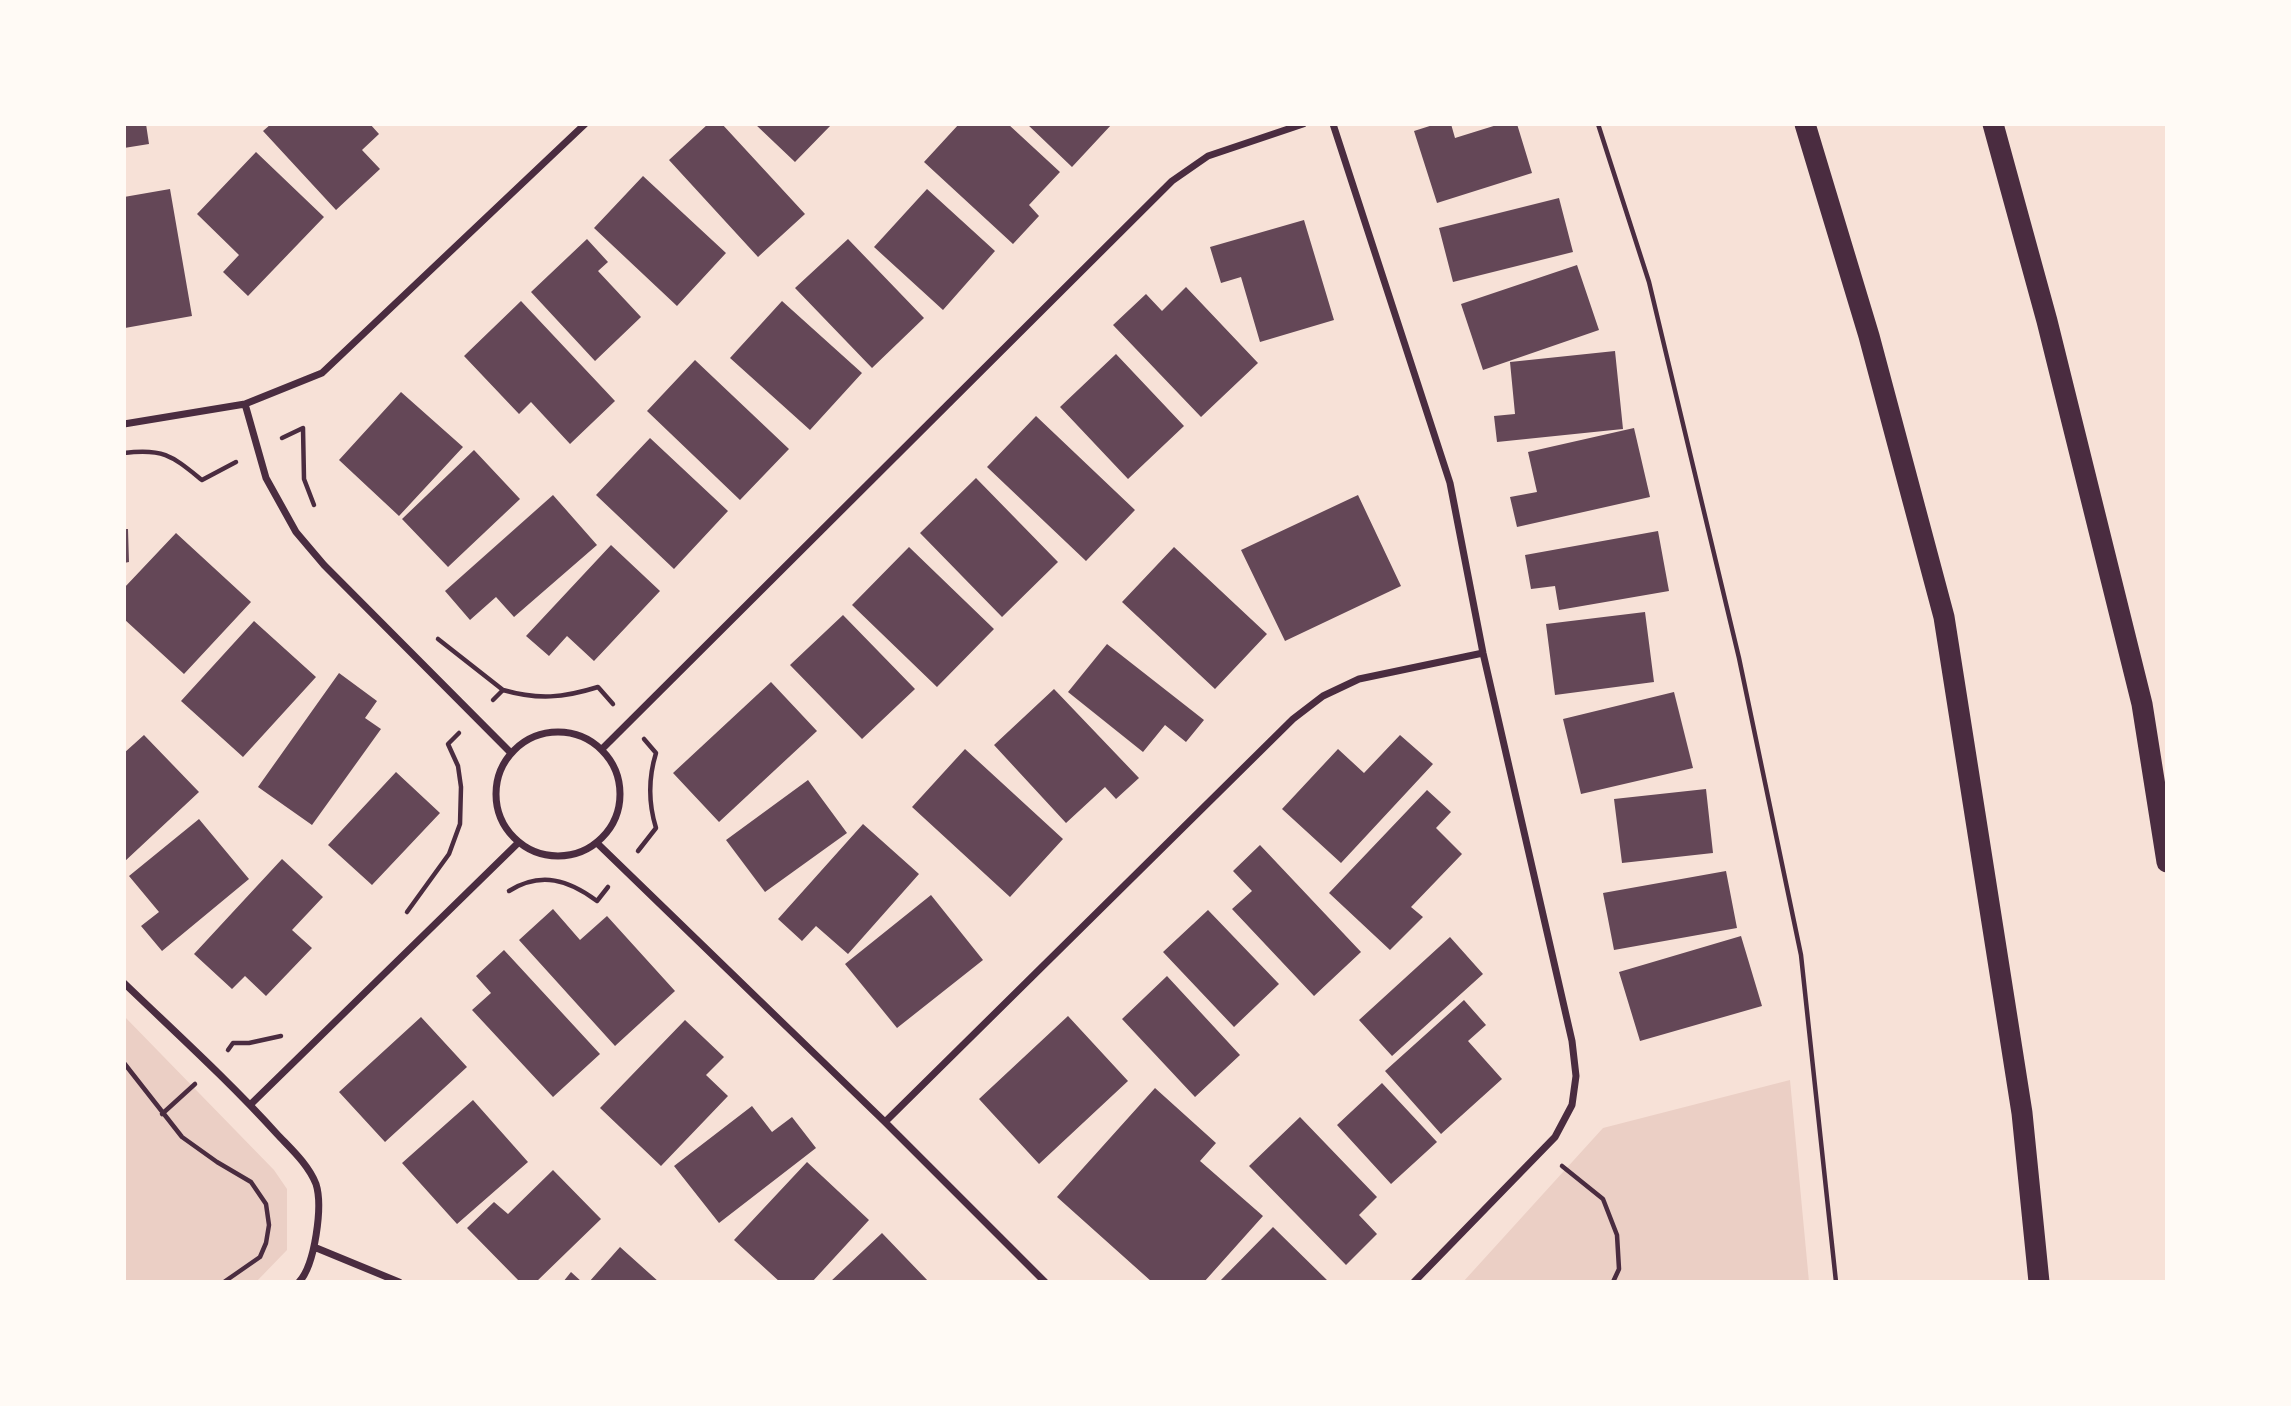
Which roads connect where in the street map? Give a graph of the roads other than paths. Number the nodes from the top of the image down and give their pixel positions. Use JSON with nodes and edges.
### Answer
{"nodes":[{"id":1,"x":585,"y":124,"type":"edge"},
{"id":2,"x":1303,"y":124,"type":"edge"},
{"id":3,"x":1333,"y":124,"type":"edge"},
{"id":4,"x":1805,"y":124,"type":"edge"},
{"id":5,"x":1993,"y":124,"type":"edge"},
{"id":6,"x":245,"y":404,"type":"junction"},
{"id":7,"x":124,"y":424,"type":"edge"},
{"id":8,"x":1483,"y":653,"type":"junction"},
{"id":9,"x":602,"y":749,"type":"junction"},
{"id":10,"x":510,"y":752,"type":"junction"},
{"id":11,"x":518,"y":843,"type":"junction"},
{"id":12,"x":598,"y":844,"type":"junction"},
{"id":13,"x":2167,"y":862,"type":"edge"},
{"id":14,"x":124,"y":983,"type":"edge"},
{"id":15,"x":250,"y":1105,"type":"junction"},
{"id":16,"x":885,"y":1122,"type":"junction"},
{"id":17,"x":314,"y":1247,"type":"junction"},
{"id":18,"x":299,"y":1282,"type":"edge"},
{"id":19,"x":399,"y":1282,"type":"edge"},
{"id":20,"x":1045,"y":1282,"type":"edge"},
{"id":21,"x":1414,"y":1282,"type":"edge"},
{"id":22,"x":2039,"y":1282,"type":"edge"}],
"edges":[{"from":1,"to":6,"type":"street"},
{"from":2,"to":9,"type":"street"},
{"from":3,"to":8,"type":"street"},
{"from":4,"to":22,"type":"highway"},
{"from":5,"to":13,"type":"highway"},
{"from":6,"to":7,"type":"street"},
{"from":6,"to":10,"type":"street"},
{"from":8,"to":16,"type":"street"},
{"from":8,"to":21,"type":"street"},
{"from":9,"to":10,"type":"street"},
{"from":9,"to":12,"type":"street"},
{"from":10,"to":11,"type":"street"},
{"from":11,"to":12,"type":"street"},
{"from":11,"to":15,"type":"street"},
{"from":12,"to":16,"type":"street"},
{"from":14,"to":15,"type":"street"},
{"from":15,"to":17,"type":"street"},
{"from":16,"to":20,"type":"street"},
{"from":17,"to":18,"type":"street"},
{"from":17,"to":19,"type":"street"}]}
